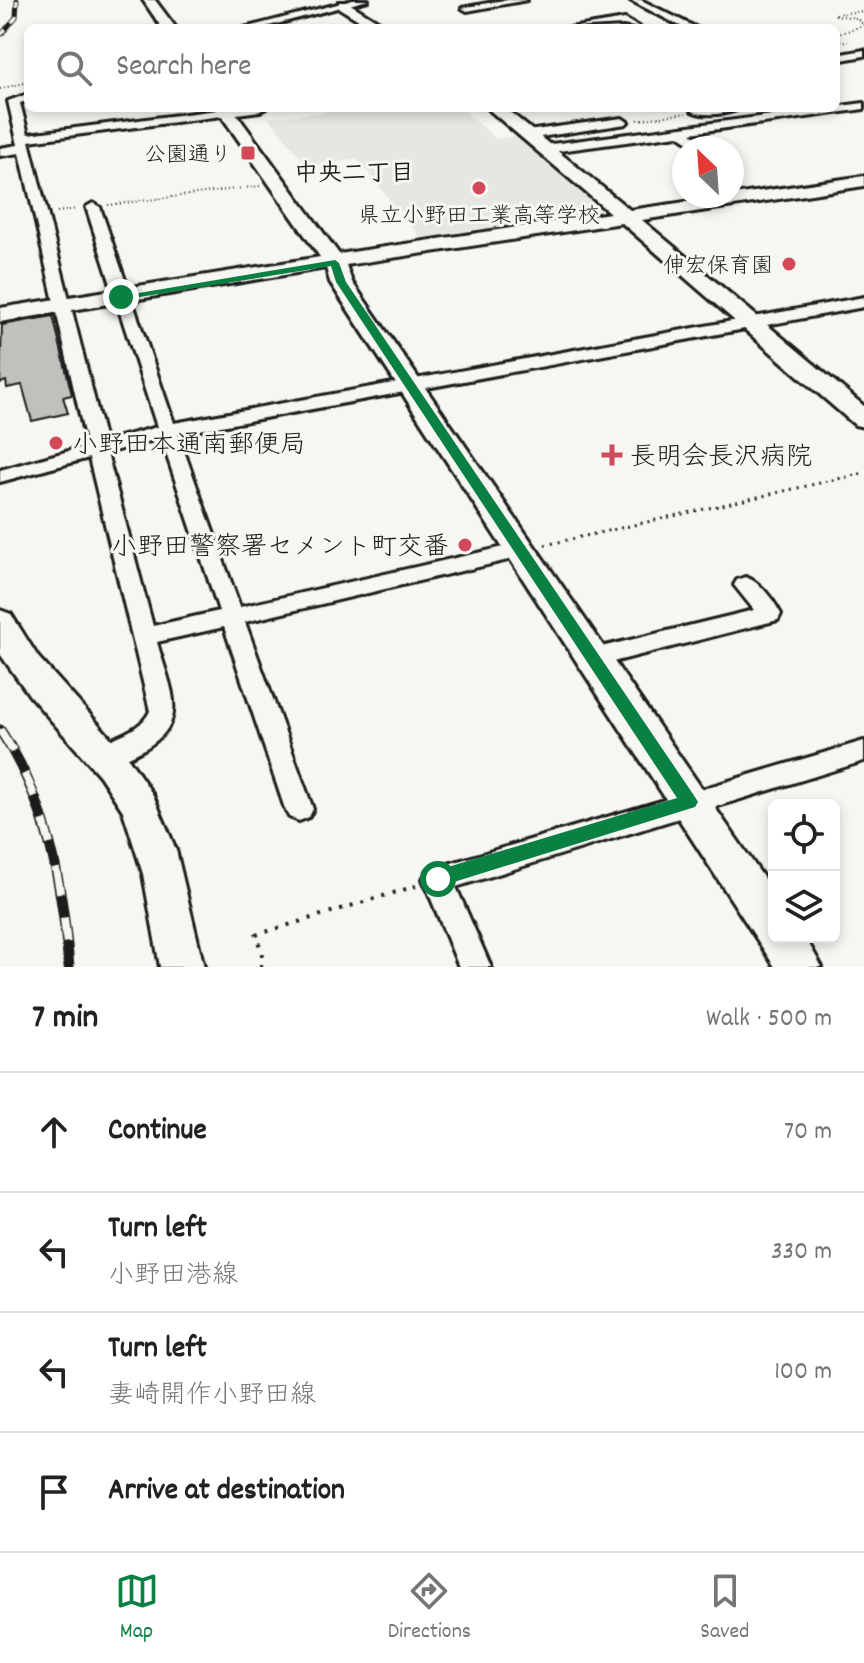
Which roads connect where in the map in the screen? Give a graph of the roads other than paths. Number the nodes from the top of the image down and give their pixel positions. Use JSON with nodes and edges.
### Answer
{"nodes":[{"id":1,"x":149,"y":0,"type":"edge"},
{"id":2,"x":523,"y":0,"type":"edge"},
{"id":3,"x":634,"y":0,"type":"edge"},
{"id":4,"x":338,"y":3,"type":"edge"},
{"id":5,"x":361,"y":6,"type":"edge"},
{"id":6,"x":467,"y":8,"type":"dead end"},
{"id":7,"x":166,"y":24,"type":"edge"},
{"id":8,"x":263,"y":24,"type":"edge"},
{"id":9,"x":310,"y":24,"type":"edge"},
{"id":10,"x":378,"y":24,"type":"edge"},
{"id":11,"x":608,"y":24,"type":"edge"},
{"id":12,"x":628,"y":24,"type":"edge"},
{"id":13,"x":684,"y":24,"type":"edge"},
{"id":14,"x":864,"y":53,"type":"edge"},
{"id":15,"x":840,"y":57,"type":"edge"},
{"id":16,"x":840,"y":95,"type":"edge"},
{"id":17,"x":24,"y":98,"type":"edge"},
{"id":18,"x":864,"y":106,"type":"edge"},
{"id":19,"x":840,"y":110,"type":"edge"},
{"id":20,"x":214,"y":112,"type":"edge"},
{"id":21,"x":227,"y":112,"type":"edge"},
{"id":22,"x":500,"y":112,"type":"edge"},
{"id":23,"x":608,"y":112,"type":"edge"},
{"id":24,"x":790,"y":112,"type":"edge"},
{"id":25,"x":824,"y":112,"type":"edge"},
{"id":26,"x":798,"y":116,"type":"junction"},
{"id":27,"x":682,"y":132,"type":"junction"},
{"id":28,"x":527,"y":135,"type":"junction"},
{"id":29,"x":688,"y":136,"type":"edge"},
{"id":30,"x":24,"y":143,"type":"junction"},
{"id":31,"x":544,"y":149,"type":"junction"},
{"id":32,"x":0,"y":152,"type":"edge"},
{"id":33,"x":864,"y":181,"type":"edge"},
{"id":34,"x":93,"y":207,"type":"road end"},
{"id":35,"x":624,"y":217,"type":"junction"},
{"id":36,"x":335,"y":263,"type":"junction"},
{"id":37,"x":121,"y":297,"type":"junction"},
{"id":38,"x":864,"y":302,"type":"edge"},
{"id":39,"x":64,"y":306,"type":"junction"},
{"id":40,"x":0,"y":315,"type":"edge"},
{"id":41,"x":753,"y":322,"type":"junction"},
{"id":42,"x":412,"y":386,"type":"junction"},
{"id":43,"x":864,"y":419,"type":"edge"},
{"id":44,"x":168,"y":430,"type":"junction"},
{"id":45,"x":96,"y":447,"type":"junction"},
{"id":46,"x":0,"y":476,"type":"edge"},
{"id":47,"x":521,"y":550,"type":"junction"},
{"id":48,"x":745,"y":585,"type":"dead end"},
{"id":49,"x":234,"y":615,"type":"junction"},
{"id":50,"x":0,"y":622,"type":"edge"},
{"id":51,"x":144,"y":637,"type":"junction"},
{"id":52,"x":593,"y":658,"type":"junction"},
{"id":53,"x":864,"y":751,"type":"edge"},
{"id":54,"x":104,"y":757,"type":"junction"},
{"id":55,"x":689,"y":802,"type":"junction"},
{"id":56,"x":299,"y":809,"type":"dead end"},
{"id":57,"x":768,"y":919,"type":"edge"},
{"id":58,"x":784,"y":943,"type":"edge"},
{"id":59,"x":182,"y":967,"type":"edge"},
{"id":60,"x":475,"y":967,"type":"edge"},
{"id":61,"x":800,"y":967,"type":"edge"}],
"edges":[{"from":1,"to":7,"type":"street"},
{"from":2,"to":6,"type":"street"},
{"from":3,"to":13,"type":"street"},
{"from":4,"to":5,"type":"street"},
{"from":4,"to":8,"type":"street"},
{"from":5,"to":9,"type":"street"},
{"from":5,"to":10,"type":"street"},
{"from":11,"to":12,"type":"street"},
{"from":14,"to":15,"type":"street"},
{"from":16,"to":18,"type":"street"},
{"from":17,"to":30,"type":"street"},
{"from":18,"to":19,"type":"street"},
{"from":20,"to":30,"type":"street"},
{"from":21,"to":36,"type":"street"},
{"from":22,"to":28,"type":"street"},
{"from":23,"to":28,"type":"street"},
{"from":24,"to":26,"type":"street"},
{"from":25,"to":26,"type":"street"},
{"from":26,"to":27,"type":"street"},
{"from":27,"to":29,"type":"street"},
{"from":27,"to":31,"type":"street"},
{"from":28,"to":31,"type":"street"},
{"from":30,"to":32,"type":"street"},
{"from":30,"to":39,"type":"street"},
{"from":31,"to":35,"type":"street"},
{"from":33,"to":35,"type":"street"},
{"from":34,"to":37,"type":"street"},
{"from":35,"to":36,"type":"street"},
{"from":35,"to":41,"type":"street"},
{"from":36,"to":37,"type":"street"},
{"from":36,"to":42,"type":"street"},
{"from":37,"to":39,"type":"street"},
{"from":37,"to":44,"type":"street"},
{"from":38,"to":41,"type":"street"},
{"from":39,"to":40,"type":"street"},
{"from":39,"to":45,"type":"street"},
{"from":41,"to":42,"type":"street"},
{"from":41,"to":43,"type":"street"},
{"from":42,"to":44,"type":"street"},
{"from":42,"to":47,"type":"street"},
{"from":44,"to":45,"type":"street"},
{"from":44,"to":49,"type":"street"},
{"from":45,"to":46,"type":"street"},
{"from":45,"to":51,"type":"street"},
{"from":47,"to":49,"type":"street"},
{"from":47,"to":52,"type":"street"},
{"from":48,"to":52,"type":"street"},
{"from":49,"to":51,"type":"street"},
{"from":49,"to":56,"type":"street"},
{"from":50,"to":54,"type":"street"},
{"from":51,"to":54,"type":"street"},
{"from":52,"to":55,"type":"street"},
{"from":53,"to":55,"type":"street"},
{"from":54,"to":59,"type":"street"},
{"from":55,"to":57,"type":"street"},
{"from":55,"to":60,"type":"street"},
{"from":58,"to":61,"type":"street"}]}
